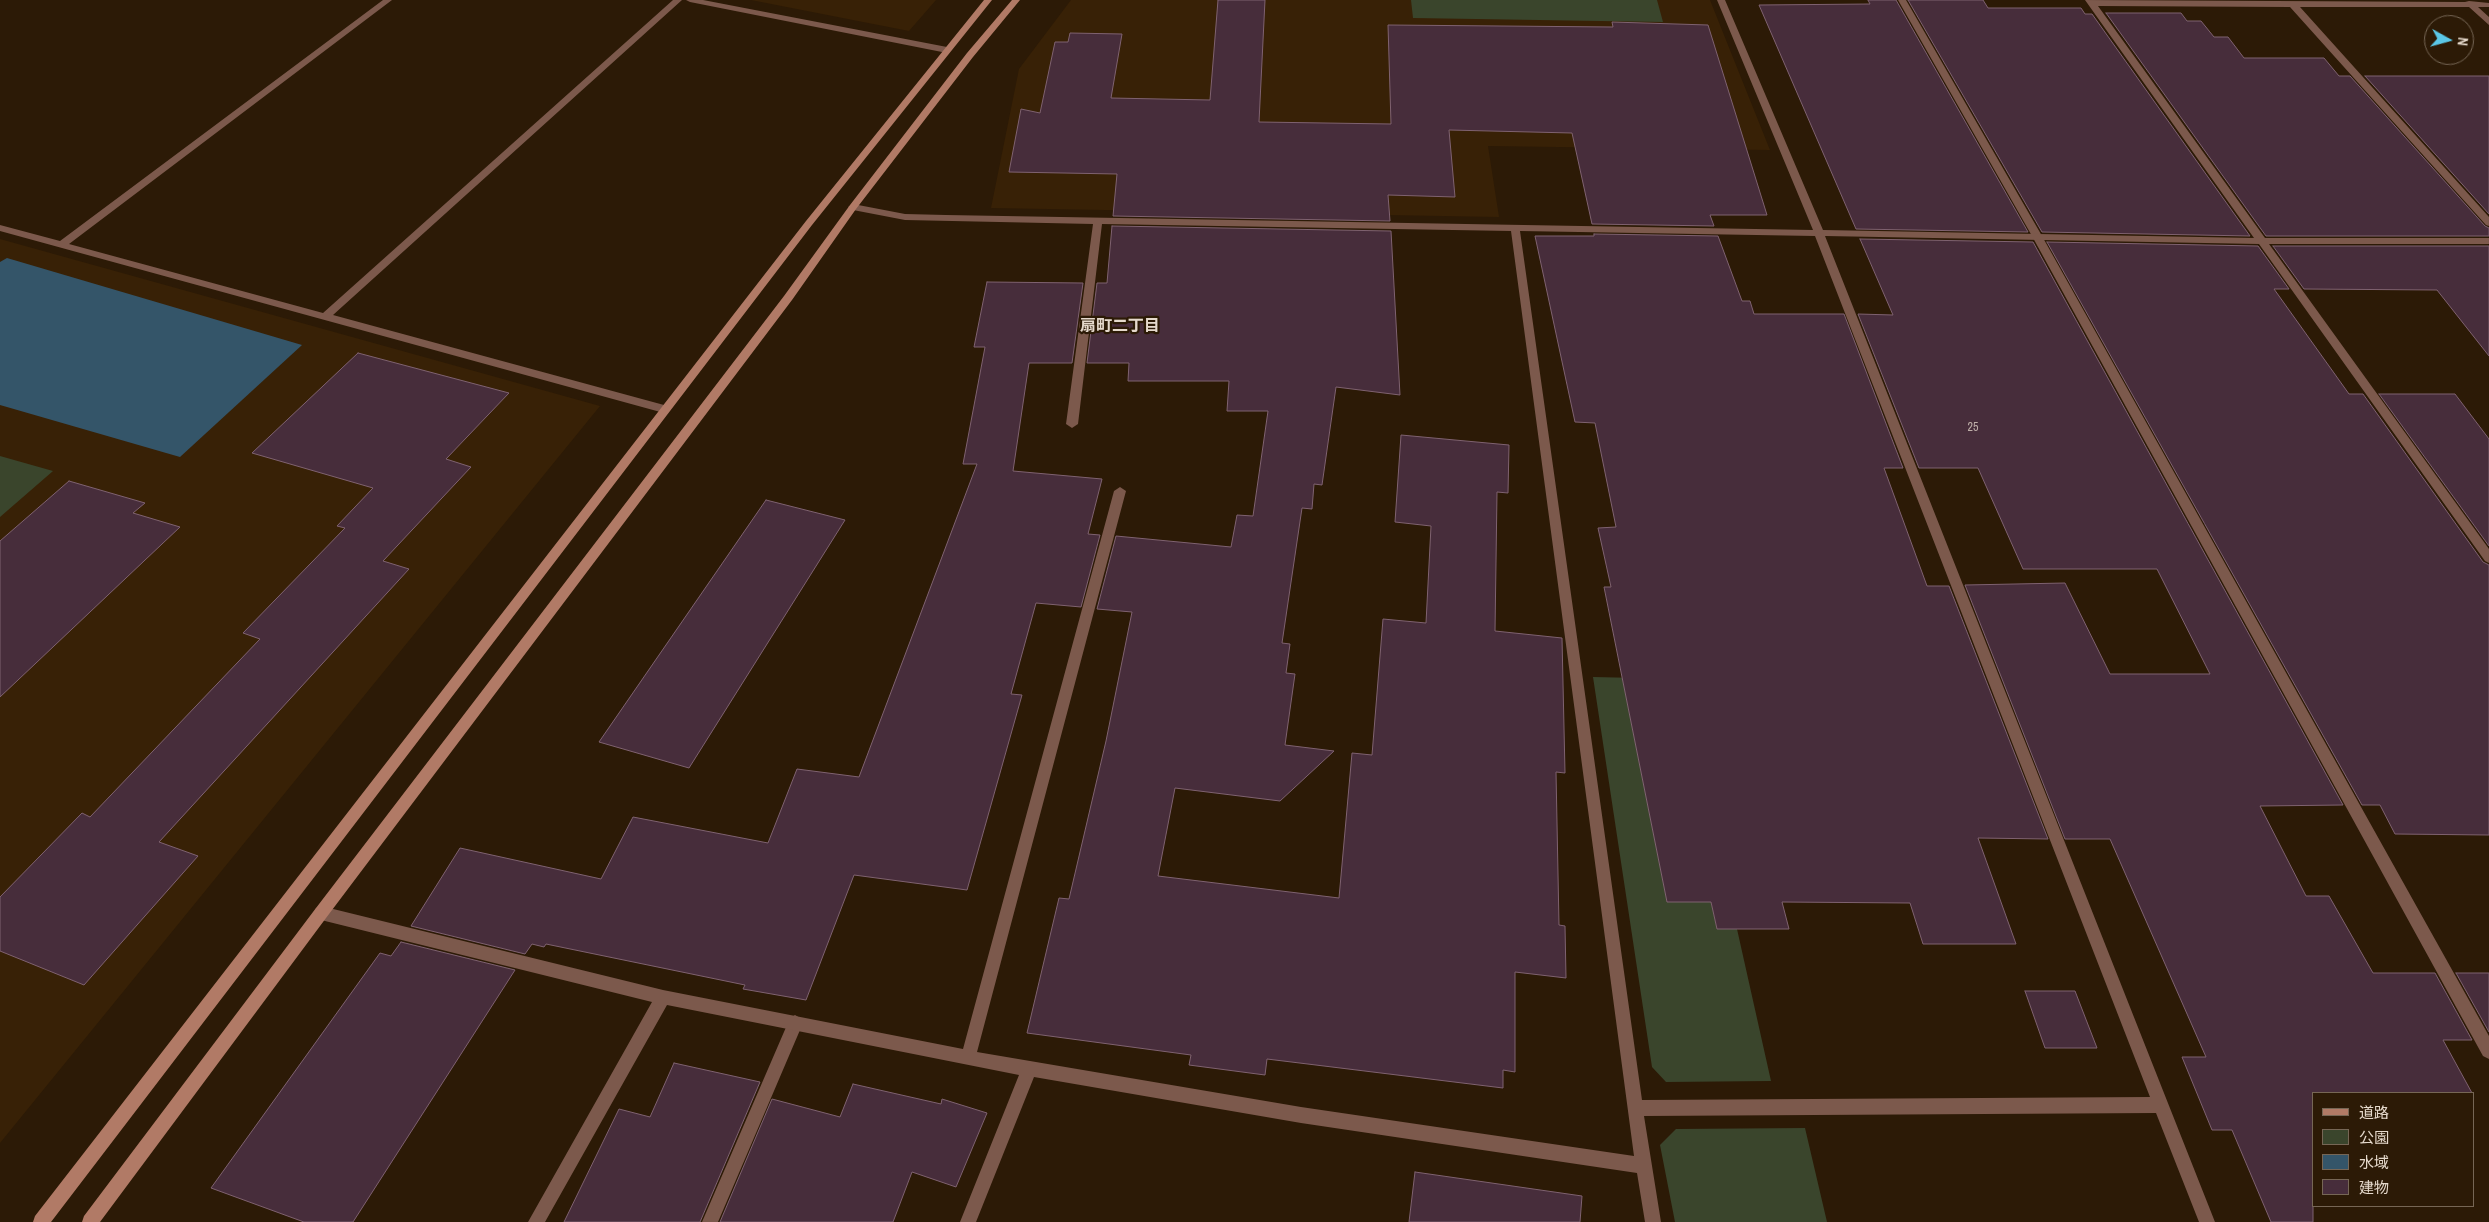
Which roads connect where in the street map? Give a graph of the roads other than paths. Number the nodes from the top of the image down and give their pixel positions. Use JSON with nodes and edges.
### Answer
{"nodes":[{"id":1,"x":388,"y":0,"type":"edge"},
{"id":2,"x":678,"y":0,"type":"edge"},
{"id":3,"x":690,"y":0,"type":"edge"},
{"id":4,"x":988,"y":0,"type":"edge"},
{"id":5,"x":1016,"y":0,"type":"edge"},
{"id":6,"x":1721,"y":0,"type":"edge"},
{"id":7,"x":1902,"y":0,"type":"edge"},
{"id":8,"x":2090,"y":2,"type":"edge"},
{"id":9,"x":2288,"y":2,"type":"edge"},
{"id":10,"x":2468,"y":2,"type":"edge"},
{"id":11,"x":2489,"y":5,"type":"edge"},
{"id":12,"x":2489,"y":22,"type":"edge"},
{"id":13,"x":947,"y":50,"type":"junction"},
{"id":14,"x":854,"y":207,"type":"junction"},
{"id":15,"x":1098,"y":220,"type":"junction"},
{"id":16,"x":2489,"y":223,"type":"edge"},
{"id":17,"x":1515,"y":227,"type":"junction"},
{"id":18,"x":0,"y":228,"type":"edge"},
{"id":19,"x":1819,"y":232,"type":"junction"},
{"id":20,"x":2037,"y":236,"type":"junction"},
{"id":21,"x":2263,"y":241,"type":"junction"},
{"id":22,"x":2489,"y":241,"type":"edge"},
{"id":23,"x":61,"y":244,"type":"junction"},
{"id":24,"x":325,"y":317,"type":"junction"},
{"id":25,"x":664,"y":410,"type":"junction"},
{"id":26,"x":1072,"y":424,"type":"dead end"},
{"id":27,"x":1120,"y":491,"type":"dead end"},
{"id":28,"x":2489,"y":558,"type":"edge"},
{"id":29,"x":321,"y":913,"type":"junction"},
{"id":30,"x":663,"y":997,"type":"junction"},
{"id":31,"x":795,"y":1023,"type":"junction"},
{"id":32,"x":2489,"y":1051,"type":"edge"},
{"id":33,"x":968,"y":1058,"type":"junction"},
{"id":34,"x":1029,"y":1070,"type":"junction"},
{"id":35,"x":2161,"y":1105,"type":"junction"},
{"id":36,"x":1635,"y":1108,"type":"junction"},
{"id":37,"x":1644,"y":1166,"type":"junction"},
{"id":38,"x":41,"y":1222,"type":"edge"},
{"id":39,"x":90,"y":1222,"type":"edge"},
{"id":40,"x":536,"y":1222,"type":"edge"},
{"id":41,"x":710,"y":1222,"type":"edge"},
{"id":42,"x":968,"y":1222,"type":"edge"},
{"id":43,"x":1653,"y":1222,"type":"edge"},
{"id":44,"x":2207,"y":1222,"type":"edge"}],
"edges":[{"from":1,"to":23,"type":"street"},
{"from":2,"to":24,"type":"street"},
{"from":3,"to":13,"type":"street"},
{"from":4,"to":13,"type":"street"},
{"from":5,"to":14,"type":"street"},
{"from":6,"to":19,"type":"street"},
{"from":7,"to":20,"type":"street"},
{"from":8,"to":9,"type":"street"},
{"from":8,"to":21,"type":"street"},
{"from":9,"to":10,"type":"street"},
{"from":9,"to":16,"type":"street"},
{"from":10,"to":11,"type":"street"},
{"from":10,"to":12,"type":"street"},
{"from":13,"to":25,"type":"street"},
{"from":14,"to":15,"type":"street"},
{"from":14,"to":29,"type":"street"},
{"from":15,"to":17,"type":"street"},
{"from":15,"to":26,"type":"street"},
{"from":17,"to":19,"type":"street"},
{"from":17,"to":36,"type":"street"},
{"from":18,"to":23,"type":"street"},
{"from":19,"to":20,"type":"street"},
{"from":19,"to":35,"type":"street"},
{"from":20,"to":21,"type":"street"},
{"from":20,"to":32,"type":"street"},
{"from":21,"to":22,"type":"street"},
{"from":21,"to":28,"type":"street"},
{"from":23,"to":24,"type":"street"},
{"from":24,"to":25,"type":"street"},
{"from":25,"to":38,"type":"street"},
{"from":27,"to":33,"type":"street"},
{"from":29,"to":30,"type":"street"},
{"from":29,"to":39,"type":"street"},
{"from":30,"to":31,"type":"street"},
{"from":30,"to":40,"type":"street"},
{"from":31,"to":33,"type":"street"},
{"from":31,"to":41,"type":"street"},
{"from":33,"to":34,"type":"street"},
{"from":34,"to":37,"type":"street"},
{"from":34,"to":42,"type":"street"},
{"from":35,"to":36,"type":"street"},
{"from":35,"to":44,"type":"street"},
{"from":36,"to":37,"type":"street"},
{"from":37,"to":43,"type":"street"}]}
